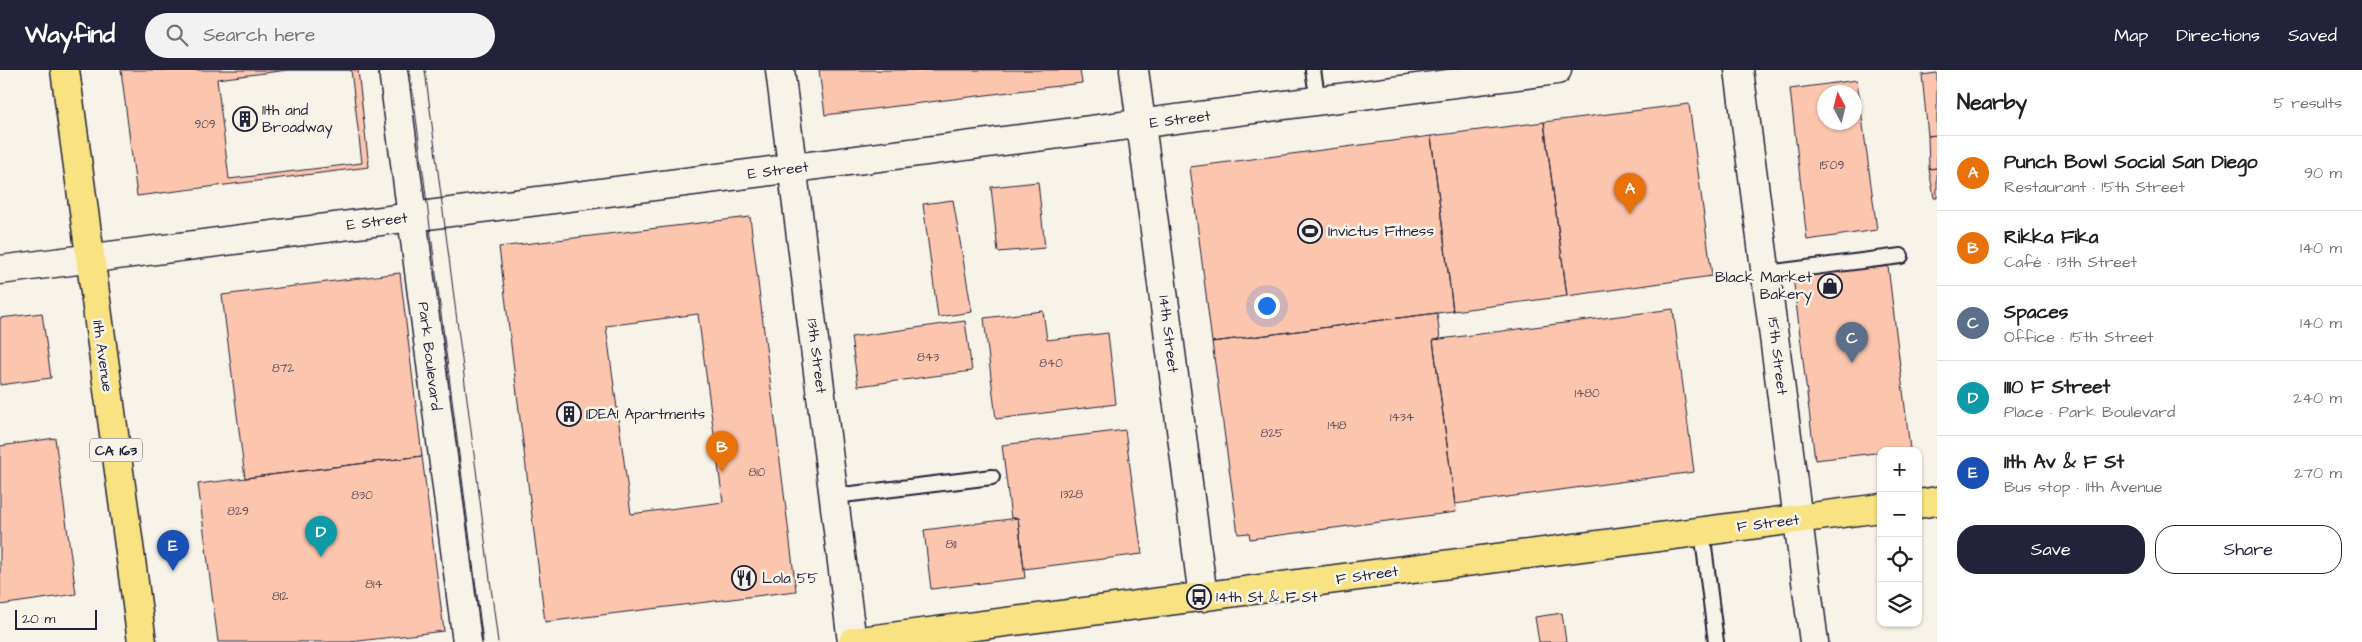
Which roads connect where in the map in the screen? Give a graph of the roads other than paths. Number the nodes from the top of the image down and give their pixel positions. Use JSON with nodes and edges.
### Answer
{"nodes":[{"id":1,"x":65,"y":70,"type":"edge"},
{"id":2,"x":393,"y":70,"type":"edge"},
{"id":3,"x":780,"y":70,"type":"edge"},
{"id":4,"x":1134,"y":70,"type":"edge"},
{"id":5,"x":1313,"y":70,"type":"edge"},
{"id":6,"x":1557,"y":70,"type":"edge"},
{"id":7,"x":1739,"y":70,"type":"edge"},
{"id":8,"x":1318,"y":101,"type":"junction"},
{"id":9,"x":1141,"y":124,"type":"junction"},
{"id":10,"x":793,"y":168,"type":"junction"},
{"id":11,"x":412,"y":217,"type":"junction"},
{"id":12,"x":1901,"y":256,"type":"dead end"},
{"id":13,"x":89,"y":258,"type":"junction"},
{"id":14,"x":0,"y":270,"type":"edge"},
{"id":15,"x":1767,"y":273,"type":"junction"},
{"id":16,"x":992,"y":477,"type":"dead end"},
{"id":17,"x":835,"y":496,"type":"junction"},
{"id":18,"x":1937,"y":501,"type":"edge"},
{"id":19,"x":1922,"y":503,"type":"edge"},
{"id":20,"x":1877,"y":509,"type":"edge"},
{"id":21,"x":1798,"y":519,"type":"junction"},
{"id":22,"x":1702,"y":531,"type":"junction"},
{"id":23,"x":1203,"y":597,"type":"junction"},
{"id":24,"x":142,"y":642,"type":"edge"},
{"id":25,"x":468,"y":642,"type":"edge"},
{"id":26,"x":853,"y":642,"type":"edge"},
{"id":27,"x":1716,"y":642,"type":"edge"},
{"id":28,"x":1814,"y":642,"type":"edge"}],
"edges":[{"from":1,"to":13,"type":"main road","name":"11th Avenue"},
{"from":2,"to":11,"type":"street","name":"Park Boulevard"},
{"from":3,"to":10,"type":"street","name":"13th Street"},
{"from":4,"to":9,"type":"street","name":"14th Street"},
{"from":5,"to":8,"type":"lane"},
{"from":6,"to":8,"type":"street","name":"E Street"},
{"from":7,"to":15,"type":"street","name":"15th Street"},
{"from":8,"to":9,"type":"street","name":"E Street"},
{"from":9,"to":10,"type":"street","name":"E Street"},
{"from":9,"to":23,"type":"street","name":"14th Street"},
{"from":10,"to":11,"type":"street","name":"E Street"},
{"from":10,"to":17,"type":"street","name":"13th Street"},
{"from":11,"to":13,"type":"street","name":"E Street"},
{"from":11,"to":25,"type":"street","name":"Park Boulevard"},
{"from":12,"to":15,"type":"lane"},
{"from":13,"to":14,"type":"street","name":"E Street"},
{"from":13,"to":24,"type":"main road","name":"11th Avenue","number":"CA 163"},
{"from":15,"to":21,"type":"street","name":"15th Street"},
{"from":16,"to":17,"type":"lane"},
{"from":17,"to":26,"type":"street","name":"13th Street"},
{"from":18,"to":19,"type":"main road"},
{"from":20,"to":21,"type":"main road","name":"F Street"},
{"from":21,"to":22,"type":"main road","name":"F Street"},
{"from":21,"to":28,"type":"street","name":"15th Street"},
{"from":22,"to":23,"type":"main road","name":"F Street"},
{"from":22,"to":27,"type":"lane"},
{"from":23,"to":26,"type":"main road","name":"F Street"}]}
